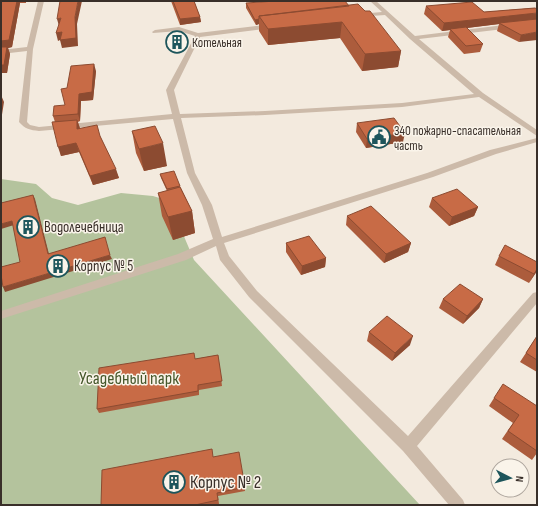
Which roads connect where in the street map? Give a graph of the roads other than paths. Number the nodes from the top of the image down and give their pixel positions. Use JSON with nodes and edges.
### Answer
{"nodes":[{"id":1,"x":41,"y":1,"type":"edge"},
{"id":2,"x":372,"y":1,"type":"edge"},
{"id":3,"x":385,"y":13,"type":"junction"},
{"id":4,"x":354,"y":17,"type":"edge"},
{"id":5,"x":537,"y":23,"type":"edge"},
{"id":6,"x":276,"y":26,"type":"edge"},
{"id":7,"x":155,"y":32,"type":"dead end"},
{"id":8,"x":198,"y":35,"type":"junction"},
{"id":9,"x":412,"y":38,"type":"junction"},
{"id":10,"x":30,"y":49,"type":"junction"},
{"id":11,"x":1,"y":52,"type":"edge"},
{"id":12,"x":480,"y":95,"type":"junction"},
{"id":13,"x":177,"y":116,"type":"junction"},
{"id":14,"x":537,"y":134,"type":"edge"},
{"id":15,"x":537,"y":140,"type":"edge"},
{"id":16,"x":219,"y":241,"type":"junction"},
{"id":17,"x":537,"y":296,"type":"edge"},
{"id":18,"x":1,"y":315,"type":"edge"},
{"id":19,"x":408,"y":446,"type":"junction"},
{"id":20,"x":458,"y":505,"type":"edge"}],
"edges":[{"from":1,"to":10,"type":"street"},
{"from":2,"to":3,"type":"street"},
{"from":3,"to":4,"type":"street"},
{"from":3,"to":9,"type":"street"},
{"from":5,"to":9,"type":"street"},
{"from":6,"to":8,"type":"street"},
{"from":7,"to":8,"type":"street"},
{"from":8,"to":13,"type":"street"},
{"from":9,"to":12,"type":"street"},
{"from":10,"to":11,"type":"street"},
{"from":10,"to":13,"type":"street"},
{"from":12,"to":13,"type":"street"},
{"from":12,"to":14,"type":"street"},
{"from":13,"to":16,"type":"street"},
{"from":15,"to":16,"type":"street"},
{"from":16,"to":18,"type":"street"},
{"from":16,"to":19,"type":"street"},
{"from":17,"to":19,"type":"street"},
{"from":19,"to":20,"type":"street"}]}
